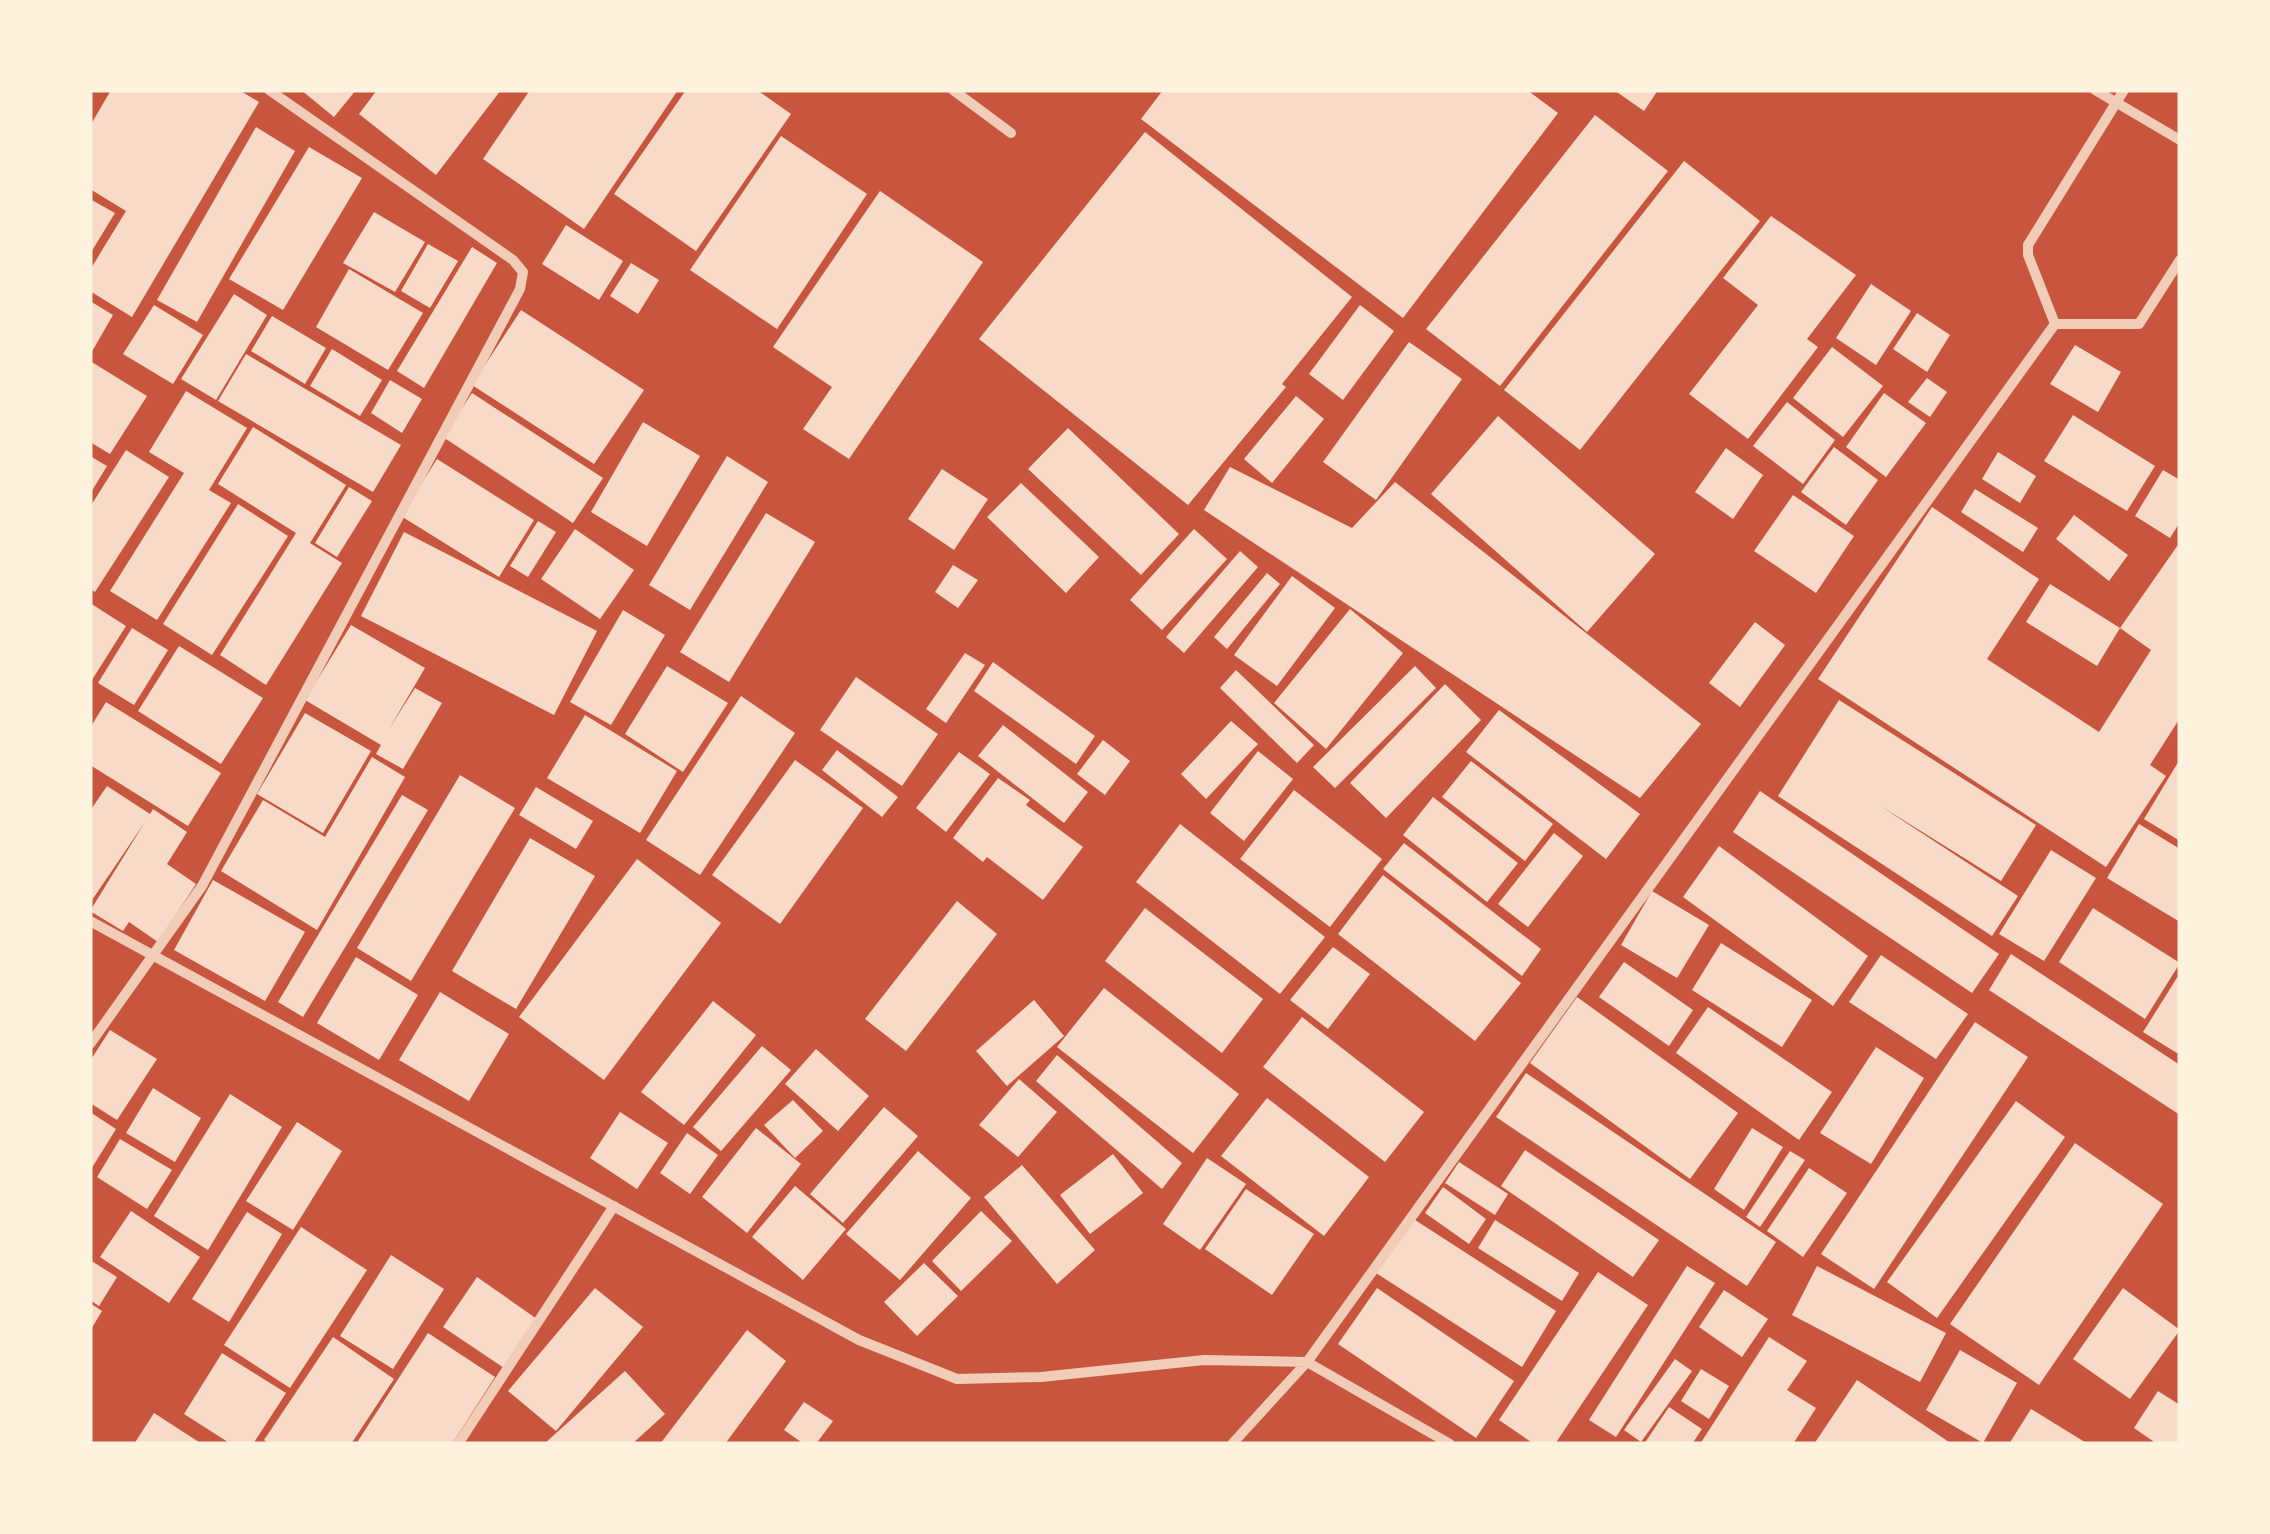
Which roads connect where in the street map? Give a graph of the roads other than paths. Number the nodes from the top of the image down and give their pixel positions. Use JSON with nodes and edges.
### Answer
{"nodes":[{"id":1,"x":269,"y":90,"type":"edge"},
{"id":2,"x":953,"y":90,"type":"edge"},
{"id":3,"x":2095,"y":90,"type":"edge"},
{"id":4,"x":2124,"y":90,"type":"edge"},
{"id":5,"x":2116,"y":104,"type":"junction"},
{"id":6,"x":1011,"y":133,"type":"dead end"},
{"id":7,"x":2180,"y":140,"type":"edge"},
{"id":8,"x":2180,"y":260,"type":"edge"},
{"id":9,"x":2055,"y":324,"type":"junction"},
{"id":10,"x":90,"y":922,"type":"edge"},
{"id":11,"x":150,"y":956,"type":"junction"},
{"id":12,"x":90,"y":1044,"type":"edge"},
{"id":13,"x":614,"y":1206,"type":"junction"},
{"id":14,"x":1307,"y":1362,"type":"junction"},
{"id":15,"x":458,"y":1444,"type":"edge"},
{"id":16,"x":1232,"y":1444,"type":"edge"},
{"id":17,"x":1450,"y":1444,"type":"edge"}],
"edges":[{"from":1,"to":11,"type":"street"},
{"from":2,"to":6,"type":"street"},
{"from":3,"to":5,"type":"street"},
{"from":4,"to":5,"type":"street"},
{"from":5,"to":7,"type":"street"},
{"from":5,"to":9,"type":"street"},
{"from":8,"to":9,"type":"street"},
{"from":9,"to":14,"type":"street"},
{"from":10,"to":11,"type":"street"},
{"from":11,"to":12,"type":"street"},
{"from":11,"to":13,"type":"street"},
{"from":13,"to":14,"type":"street"},
{"from":13,"to":15,"type":"street"},
{"from":14,"to":16,"type":"street"},
{"from":14,"to":17,"type":"street"}]}
